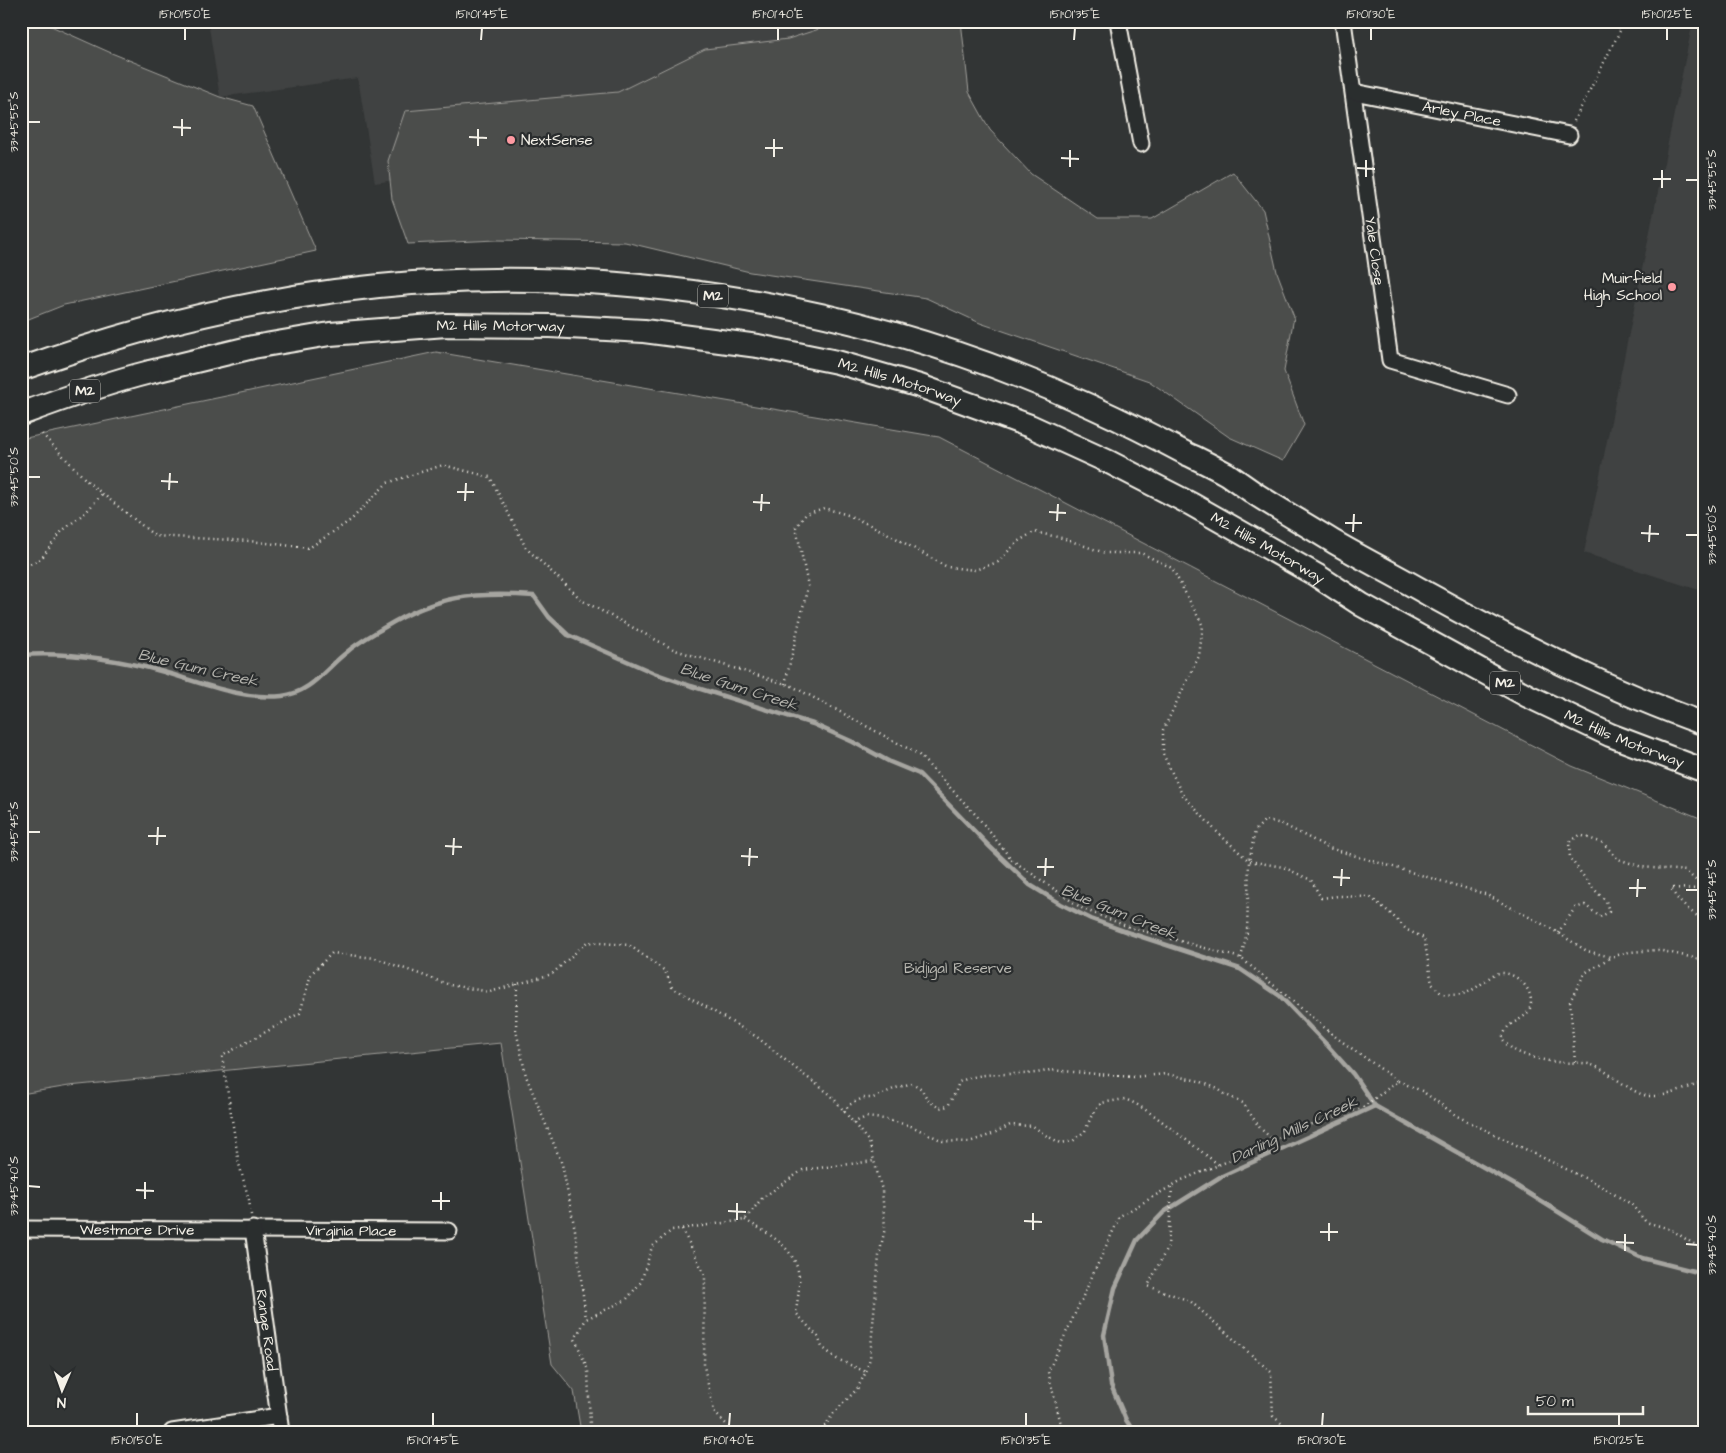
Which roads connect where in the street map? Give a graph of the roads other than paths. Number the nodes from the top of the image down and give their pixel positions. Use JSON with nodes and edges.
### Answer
{"nodes":[{"id":1,"x":1118,"y":21,"type":"edge"},
{"id":2,"x":1343,"y":21,"type":"edge"},
{"id":3,"x":1354,"y":92,"type":"junction"},
{"id":4,"x":1569,"y":135,"type":"road end"},
{"id":5,"x":1141,"y":144,"type":"dead end"},
{"id":6,"x":21,"y":369,"type":"edge"},
{"id":7,"x":1508,"y":395,"type":"dead end"},
{"id":8,"x":21,"y":414,"type":"edge"},
{"id":9,"x":1705,"y":724,"type":"edge"},
{"id":10,"x":1705,"y":771,"type":"edge"},
{"id":11,"x":21,"y":1229,"type":"edge"},
{"id":12,"x":253,"y":1229,"type":"junction"},
{"id":13,"x":449,"y":1231,"type":"dead end"},
{"id":14,"x":279,"y":1416,"type":"junction"},
{"id":15,"x":172,"y":1432,"type":"edge"},
{"id":16,"x":281,"y":1432,"type":"edge"}],
"edges":[{"from":1,"to":5,"type":"street"},
{"from":2,"to":3,"type":"street","name":"Yale Close"},
{"from":3,"to":4,"type":"street","name":"Arley Place"},
{"from":3,"to":7,"type":"street","name":"Yale Close"},
{"from":6,"to":9,"type":"highway","number":"M2"},
{"from":8,"to":10,"type":"highway","name":"M2 Hills Motorway","number":"M2","bridge":true},
{"from":11,"to":12,"type":"street","name":"Westmore Drive"},
{"from":12,"to":13,"type":"street","name":"Virginia Place"},
{"from":12,"to":14,"type":"street","name":"Range Road"},
{"from":14,"to":15,"type":"street"},
{"from":14,"to":16,"type":"street","name":"Range Road"}]}
